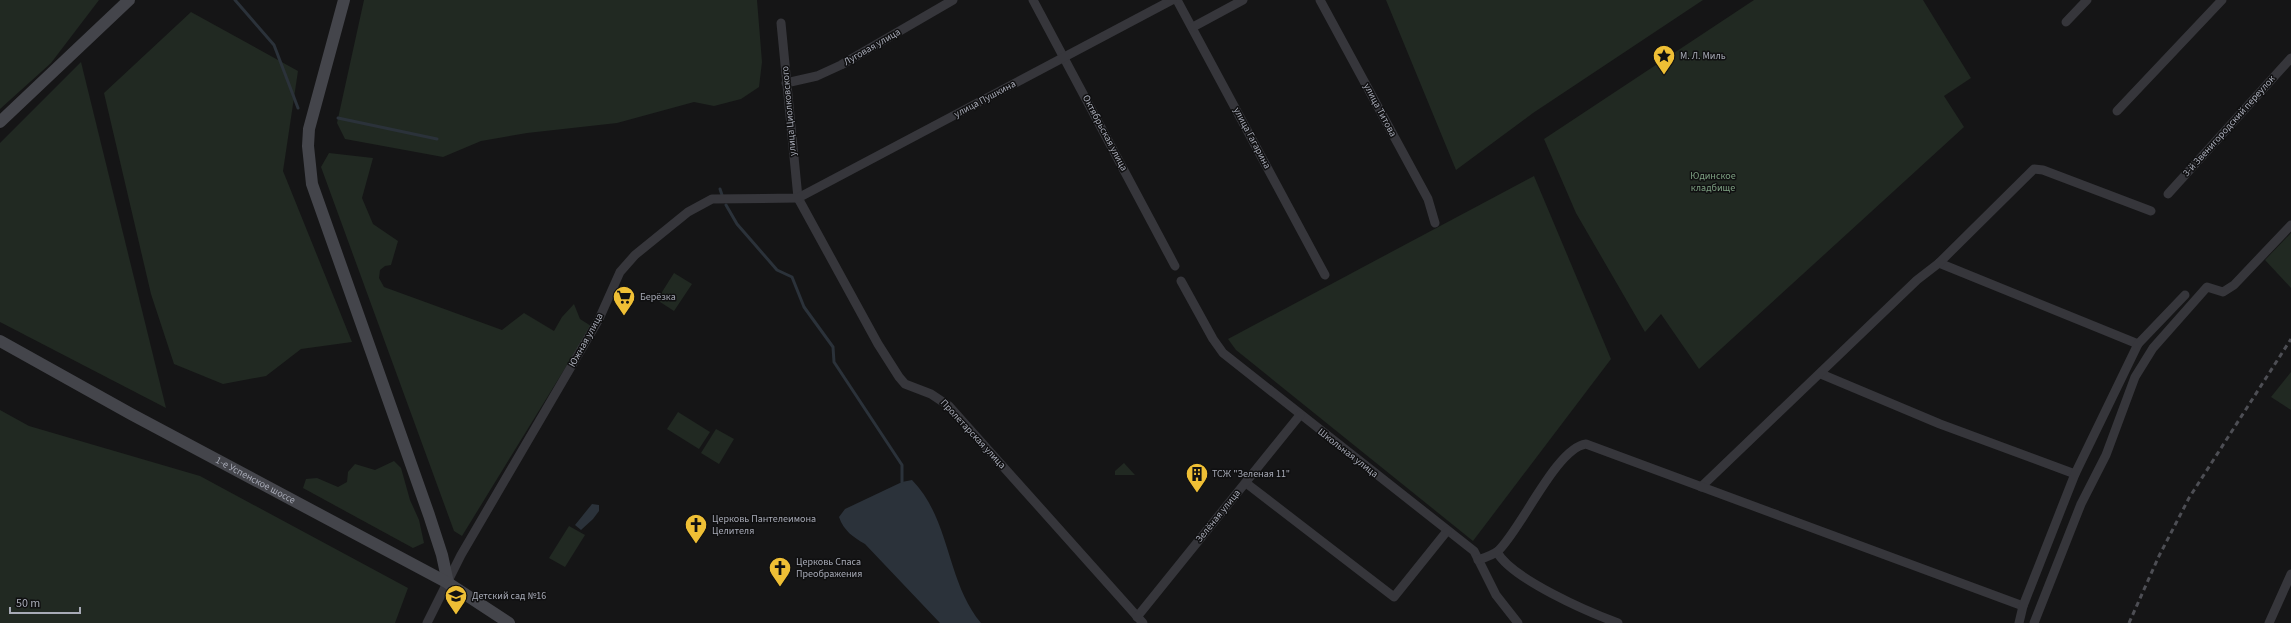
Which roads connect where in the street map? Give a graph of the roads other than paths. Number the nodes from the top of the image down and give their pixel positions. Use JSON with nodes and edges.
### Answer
{"nodes":[{"id":1,"x":129,"y":0,"type":"edge"},
{"id":2,"x":344,"y":0,"type":"edge"},
{"id":3,"x":953,"y":0,"type":"edge"},
{"id":4,"x":1033,"y":0,"type":"edge"},
{"id":5,"x":1172,"y":0,"type":"edge"},
{"id":6,"x":1178,"y":0,"type":"edge"},
{"id":7,"x":1243,"y":0,"type":"edge"},
{"id":8,"x":1320,"y":0,"type":"edge"},
{"id":9,"x":2087,"y":0,"type":"edge"},
{"id":10,"x":2222,"y":0,"type":"edge"},
{"id":11,"x":2066,"y":22,"type":"dead end"},
{"id":12,"x":781,"y":23,"type":"dead end"},
{"id":13,"x":1193,"y":28,"type":"junction"},
{"id":14,"x":1064,"y":56,"type":"junction"},
{"id":15,"x":2291,"y":58,"type":"edge"},
{"id":16,"x":786,"y":83,"type":"junction"},
{"id":17,"x":2117,"y":111,"type":"dead end"},
{"id":18,"x":0,"y":122,"type":"edge"},
{"id":19,"x":2168,"y":194,"type":"dead end"},
{"id":20,"x":798,"y":198,"type":"junction"},
{"id":21,"x":2151,"y":211,"type":"dead end"},
{"id":22,"x":1434,"y":222,"type":"dead end"},
{"id":23,"x":2291,"y":225,"type":"edge"},
{"id":24,"x":1939,"y":263,"type":"junction"},
{"id":25,"x":1175,"y":266,"type":"dead end"},
{"id":26,"x":1325,"y":275,"type":"dead end"},
{"id":27,"x":1181,"y":281,"type":"dead end"},
{"id":28,"x":2185,"y":295,"type":"dead end"},
{"id":29,"x":0,"y":341,"type":"edge"},
{"id":30,"x":2138,"y":344,"type":"junction"},
{"id":31,"x":1821,"y":374,"type":"junction"},
{"id":32,"x":1300,"y":415,"type":"junction"},
{"id":33,"x":2075,"y":474,"type":"junction"},
{"id":34,"x":1246,"y":482,"type":"junction"},
{"id":35,"x":1701,"y":487,"type":"junction"},
{"id":36,"x":1447,"y":530,"type":"junction"},
{"id":37,"x":1498,"y":552,"type":"junction"},
{"id":38,"x":1478,"y":560,"type":"junction"},
{"id":39,"x":2291,"y":575,"type":"edge"},
{"id":40,"x":448,"y":583,"type":"junction"},
{"id":41,"x":2023,"y":606,"type":"junction"},
{"id":42,"x":1140,"y":620,"type":"edge"},
{"id":43,"x":427,"y":623,"type":"edge"},
{"id":44,"x":509,"y":623,"type":"edge"},
{"id":45,"x":1518,"y":623,"type":"edge"},
{"id":46,"x":1618,"y":623,"type":"edge"},
{"id":47,"x":2019,"y":623,"type":"edge"},
{"id":48,"x":2034,"y":623,"type":"edge"},
{"id":49,"x":2269,"y":623,"type":"edge"}],
"edges":[{"from":1,"to":18,"type":"main road"},
{"from":2,"to":40,"type":"main road"},
{"from":3,"to":16,"type":"street","name":"Луговая улица"},
{"from":4,"to":14,"type":"street","name":"Октябрьская улица"},
{"from":5,"to":14,"type":"street","name":"улица Пушкина"},
{"from":6,"to":13,"type":"street","name":"улица Гагарина"},
{"from":7,"to":13,"type":"street"},
{"from":8,"to":22,"type":"street","name":"улица Титова"},
{"from":9,"to":11,"type":"street"},
{"from":10,"to":17,"type":"street"},
{"from":12,"to":16,"type":"street","name":"улица Циолковского"},
{"from":13,"to":26,"type":"street","name":"улица Гагарина"},
{"from":14,"to":20,"type":"street","name":"улица Пушкина"},
{"from":14,"to":25,"type":"street","name":"Октябрьская улица"},
{"from":15,"to":19,"type":"street","name":"3-й Звенигородский переулок"},
{"from":16,"to":20,"type":"street","name":"улица Циолковского"},
{"from":20,"to":40,"type":"street","name":"Южная улица"},
{"from":20,"to":42,"type":"street","name":"Пролетарская улица"},
{"from":21,"to":24,"type":"street"},
{"from":23,"to":48,"type":"street"},
{"from":24,"to":30,"type":"street"},
{"from":24,"to":31,"type":"street"},
{"from":27,"to":32,"type":"street","name":"Школьная улица"},
{"from":28,"to":30,"type":"street"},
{"from":29,"to":40,"type":"main road","name":"1-е Успенское шоссе"},
{"from":30,"to":33,"type":"street"},
{"from":31,"to":33,"type":"street"},
{"from":31,"to":35,"type":"street"},
{"from":32,"to":34,"type":"street","name":"Зелёная улица"},
{"from":32,"to":36,"type":"street","name":"Школьная улица"},
{"from":33,"to":41,"type":"street"},
{"from":34,"to":36,"type":"street"},
{"from":34,"to":42,"type":"street","name":"Зелёная улица"},
{"from":35,"to":37,"type":"street"},
{"from":35,"to":41,"type":"street"},
{"from":36,"to":38,"type":"street","name":"Школьная улица"},
{"from":37,"to":38,"type":"street"},
{"from":37,"to":46,"type":"street"},
{"from":38,"to":45,"type":"street","name":"Школьная улица"},
{"from":39,"to":49,"type":"street"},
{"from":40,"to":43,"type":"street","name":"Южная улица"},
{"from":40,"to":44,"type":"main road","name":"1-е Успенское шоссе"},
{"from":41,"to":47,"type":"street"}]}
